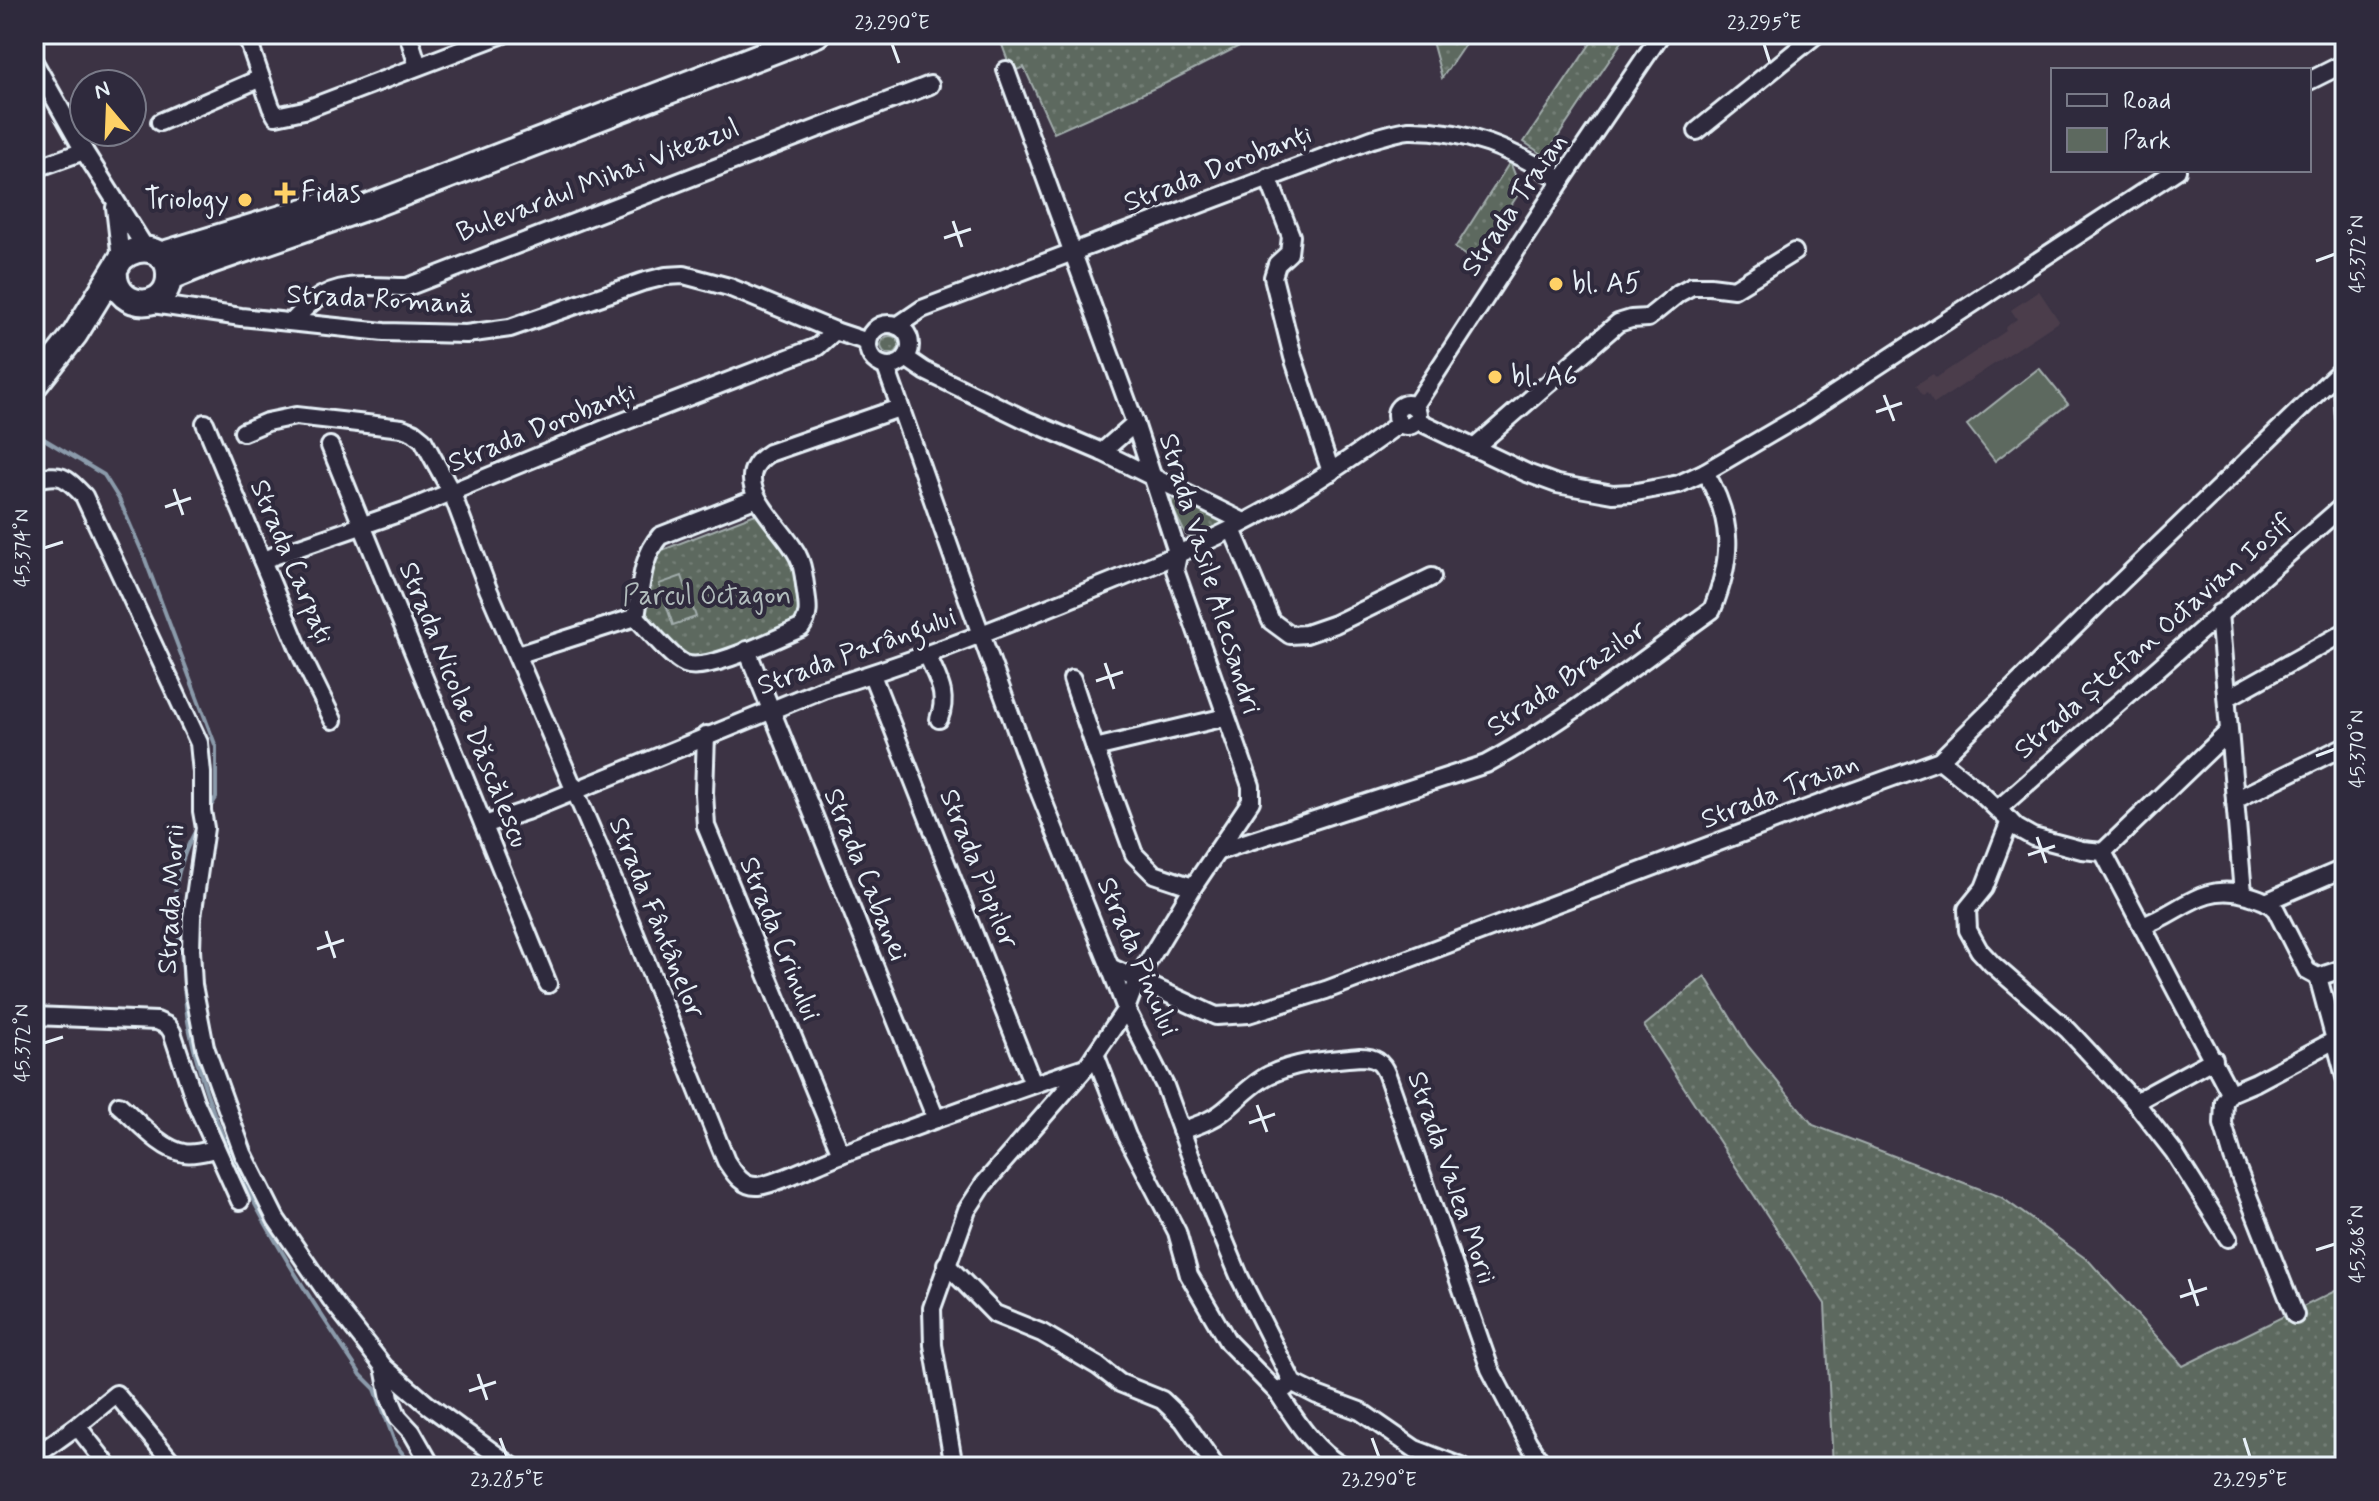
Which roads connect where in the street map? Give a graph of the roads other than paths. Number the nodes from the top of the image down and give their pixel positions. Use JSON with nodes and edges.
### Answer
{"nodes":[{"id":1,"x":246,"y":34,"type":"edge"},
{"id":2,"x":408,"y":34,"type":"edge"},
{"id":3,"x":504,"y":34,"type":"edge"},
{"id":4,"x":776,"y":34,"type":"edge"},
{"id":5,"x":817,"y":34,"type":"edge"},
{"id":6,"x":1661,"y":34,"type":"edge"},
{"id":7,"x":1817,"y":34,"type":"edge"},
{"id":8,"x":34,"y":62,"type":"edge"},
{"id":9,"x":2345,"y":63,"type":"edge"},
{"id":10,"x":418,"y":66,"type":"junction"},
{"id":11,"x":1006,"y":70,"type":"dead end"},
{"id":12,"x":261,"y":78,"type":"junction"},
{"id":13,"x":2311,"y":80,"type":"edge"},
{"id":14,"x":930,"y":85,"type":"dead end"},
{"id":15,"x":160,"y":122,"type":"dead end"},
{"id":16,"x":1697,"y":131,"type":"dead end"},
{"id":17,"x":84,"y":151,"type":"junction"},
{"id":18,"x":34,"y":169,"type":"edge"},
{"id":19,"x":2174,"y":172,"type":"edge"},
{"id":20,"x":1268,"y":177,"type":"junction"},
{"id":21,"x":1562,"y":180,"type":"junction"},
{"id":22,"x":115,"y":202,"type":"junction"},
{"id":23,"x":1073,"y":251,"type":"junction"},
{"id":24,"x":1794,"y":252,"type":"dead end"},
{"id":25,"x":118,"y":264,"type":"junction"},
{"id":26,"x":160,"y":267,"type":"junction"},
{"id":27,"x":140,"y":302,"type":"junction"},
{"id":28,"x":187,"y":309,"type":"junction"},
{"id":29,"x":292,"y":322,"type":"junction"},
{"id":30,"x":897,"y":326,"type":"junction"},
{"id":31,"x":835,"y":331,"type":"junction"},
{"id":32,"x":75,"y":334,"type":"junction"},
{"id":33,"x":868,"y":342,"type":"junction"},
{"id":34,"x":906,"y":358,"type":"junction"},
{"id":35,"x":886,"y":367,"type":"junction"},
{"id":36,"x":2344,"y":368,"type":"edge"},
{"id":37,"x":34,"y":386,"type":"edge"},
{"id":38,"x":899,"y":408,"type":"junction"},
{"id":39,"x":1410,"y":416,"type":"junction"},
{"id":40,"x":2345,"y":416,"type":"edge"},
{"id":41,"x":205,"y":423,"type":"dead end"},
{"id":42,"x":1135,"y":423,"type":"junction"},
{"id":43,"x":243,"y":432,"type":"dead end"},
{"id":44,"x":330,"y":446,"type":"dead end"},
{"id":45,"x":1474,"y":448,"type":"junction"},
{"id":46,"x":1102,"y":452,"type":"junction"},
{"id":47,"x":1331,"y":472,"type":"junction"},
{"id":48,"x":1705,"y":472,"type":"junction"},
{"id":49,"x":1153,"y":479,"type":"junction"},
{"id":50,"x":34,"y":480,"type":"edge"},
{"id":51,"x":452,"y":493,"type":"junction"},
{"id":52,"x":757,"y":498,"type":"junction"},
{"id":53,"x":2345,"y":504,"type":"edge"},
{"id":54,"x":361,"y":524,"type":"junction"},
{"id":55,"x":1238,"y":526,"type":"junction"},
{"id":56,"x":1178,"y":555,"type":"junction"},
{"id":57,"x":262,"y":560,"type":"junction"},
{"id":58,"x":1432,"y":577,"type":"dead end"},
{"id":59,"x":2219,"y":613,"type":"junction"},
{"id":60,"x":636,"y":617,"type":"junction"},
{"id":61,"x":2345,"y":632,"type":"edge"},
{"id":62,"x":981,"y":635,"type":"junction"},
{"id":63,"x":747,"y":650,"type":"junction"},
{"id":64,"x":927,"y":654,"type":"junction"},
{"id":65,"x":517,"y":655,"type":"junction"},
{"id":66,"x":872,"y":675,"type":"junction"},
{"id":67,"x":1072,"y":679,"type":"dead end"},
{"id":68,"x":2227,"y":698,"type":"junction"},
{"id":69,"x":771,"y":709,"type":"junction"},
{"id":70,"x":1226,"y":717,"type":"junction"},
{"id":71,"x":939,"y":719,"type":"dead end"},
{"id":72,"x":333,"y":720,"type":"dead end"},
{"id":73,"x":2229,"y":731,"type":"junction"},
{"id":74,"x":706,"y":735,"type":"junction"},
{"id":75,"x":2345,"y":746,"type":"edge"},
{"id":76,"x":1095,"y":748,"type":"junction"},
{"id":77,"x":1940,"y":760,"type":"junction"},
{"id":78,"x":575,"y":790,"type":"junction"},
{"id":79,"x":2235,"y":800,"type":"junction"},
{"id":80,"x":2004,"y":815,"type":"junction"},
{"id":81,"x":484,"y":825,"type":"junction"},
{"id":82,"x":1216,"y":852,"type":"junction"},
{"id":83,"x":2103,"y":852,"type":"junction"},
{"id":84,"x":2345,"y":868,"type":"edge"},
{"id":85,"x":1193,"y":887,"type":"junction"},
{"id":86,"x":2243,"y":893,"type":"junction"},
{"id":87,"x":2268,"y":901,"type":"junction"},
{"id":88,"x":2142,"y":926,"type":"junction"},
{"id":89,"x":1110,"y":967,"type":"junction"},
{"id":90,"x":2345,"y":968,"type":"edge"},
{"id":91,"x":2318,"y":977,"type":"junction"},
{"id":92,"x":1137,"y":980,"type":"junction"},
{"id":93,"x":548,"y":984,"type":"dead end"},
{"id":94,"x":1126,"y":1009,"type":"junction"},
{"id":95,"x":34,"y":1016,"type":"edge"},
{"id":96,"x":2335,"y":1040,"type":"junction"},
{"id":97,"x":193,"y":1050,"type":"junction"},
{"id":98,"x":2214,"y":1059,"type":"junction"},
{"id":99,"x":1091,"y":1060,"type":"junction"},
{"id":100,"x":2345,"y":1077,"type":"edge"},
{"id":101,"x":1033,"y":1084,"type":"junction"},
{"id":102,"x":2230,"y":1093,"type":"junction"},
{"id":103,"x":2135,"y":1102,"type":"junction"},
{"id":104,"x":119,"y":1105,"type":"dead end"},
{"id":105,"x":936,"y":1119,"type":"junction"},
{"id":106,"x":1181,"y":1131,"type":"junction"},
{"id":107,"x":215,"y":1149,"type":"junction"},
{"id":108,"x":841,"y":1154,"type":"junction"},
{"id":109,"x":240,"y":1201,"type":"dead end"},
{"id":110,"x":2228,"y":1238,"type":"dead end"},
{"id":111,"x":946,"y":1264,"type":"junction"},
{"id":112,"x":2295,"y":1315,"type":"dead end"},
{"id":113,"x":384,"y":1367,"type":"junction"},
{"id":114,"x":1293,"y":1383,"type":"junction"},
{"id":115,"x":1278,"y":1393,"type":"junction"},
{"id":116,"x":77,"y":1426,"type":"junction"},
{"id":117,"x":34,"y":1457,"type":"edge"},
{"id":118,"x":109,"y":1467,"type":"edge"},
{"id":119,"x":176,"y":1467,"type":"edge"},
{"id":120,"x":432,"y":1467,"type":"edge"},
{"id":121,"x":513,"y":1467,"type":"edge"},
{"id":122,"x":954,"y":1467,"type":"edge"},
{"id":123,"x":1216,"y":1467,"type":"edge"},
{"id":124,"x":1344,"y":1467,"type":"edge"},
{"id":125,"x":1462,"y":1467,"type":"edge"},
{"id":126,"x":1544,"y":1467,"type":"edge"}],
"edges":[{"from":1,"to":12,"type":"street"},
{"from":2,"to":10,"type":"street"},
{"from":3,"to":10,"type":"street"},
{"from":4,"to":26,"type":"main road"},
{"from":5,"to":26,"type":"main road","name":"Bulevardul Mihai Viteazul"},
{"from":6,"to":21,"type":"street","name":"Strada Traian"},
{"from":7,"to":16,"type":"street"},
{"from":8,"to":17,"type":"street"},
{"from":9,"to":13,"type":"street"},
{"from":10,"to":12,"type":"street"},
{"from":11,"to":23,"type":"street","name":"Strada Vasile Alecsandri"},
{"from":12,"to":15,"type":"street"},
{"from":14,"to":29,"type":"street","name":"Bulevardul Mihai Viteazul"},
{"from":17,"to":18,"type":"street"},
{"from":17,"to":22,"type":"street"},
{"from":19,"to":48,"type":"street"},
{"from":20,"to":21,"type":"street","name":"Strada Dorobanți"},
{"from":20,"to":23,"type":"street","name":"Strada Dorobanți"},
{"from":20,"to":47,"type":"street"},
{"from":21,"to":39,"type":"street","name":"Strada Traian"},
{"from":22,"to":25,"type":"street"},
{"from":22,"to":26,"type":"street"},
{"from":23,"to":30,"type":"street","name":"Strada Dorobanți"},
{"from":23,"to":42,"type":"street","name":"Strada Vasile Alecsandri"},
{"from":24,"to":45,"type":"street"},
{"from":25,"to":26,"type":"main road"},
{"from":25,"to":27,"type":"main road"},
{"from":25,"to":32,"type":"main road"},
{"from":26,"to":27,"type":"main road"},
{"from":26,"to":28,"type":"street"},
{"from":27,"to":28,"type":"street","name":"Strada Romană"},
{"from":27,"to":32,"type":"main road"},
{"from":28,"to":29,"type":"street","name":"Strada Romană"},
{"from":29,"to":31,"type":"street","name":"Strada Romană"},
{"from":30,"to":33,"type":"street"},
{"from":30,"to":34,"type":"street"},
{"from":31,"to":33,"type":"street","name":"Strada Romană"},
{"from":31,"to":51,"type":"street","name":"Strada Dorobanți"},
{"from":32,"to":37,"type":"main road"},
{"from":33,"to":35,"type":"street"},
{"from":34,"to":35,"type":"street"},
{"from":34,"to":46,"type":"street"},
{"from":35,"to":38,"type":"street","name":"Strada Pinului"},
{"from":36,"to":40,"type":"street"},
{"from":36,"to":77,"type":"street","name":"Strada Traian"},
{"from":38,"to":52,"type":"street"},
{"from":38,"to":62,"type":"street","name":"Strada Pinului"},
{"from":39,"to":45,"type":"street"},
{"from":39,"to":47,"type":"street","name":"Strada Traian"},
{"from":41,"to":57,"type":"street","name":"Strada Carpați"},
{"from":42,"to":46,"type":"street"},
{"from":42,"to":49,"type":"street","name":"Strada Vasile Alecsandri"},
{"from":43,"to":51,"type":"street","name":"Strada Fântânelor"},
{"from":44,"to":54,"type":"street","name":"Strada Nicolae Dăscălescu"},
{"from":45,"to":48,"type":"street"},
{"from":46,"to":49,"type":"street"},
{"from":47,"to":55,"type":"street","name":"Strada Traian"},
{"from":48,"to":82,"type":"street","name":"Strada Brazilor"},
{"from":49,"to":55,"type":"street"},
{"from":49,"to":56,"type":"street","name":"Strada Vasile Alecsandri"},
{"from":50,"to":97,"type":"street","name":"Strada Morii"},
{"from":51,"to":54,"type":"street","name":"Strada Dorobanți"},
{"from":51,"to":65,"type":"street","name":"Strada Fântânelor"},
{"from":52,"to":60,"type":"street"},
{"from":52,"to":63,"type":"street"},
{"from":53,"to":59,"type":"street","name":"Strada Ștefan Octavian Iosif"},
{"from":54,"to":57,"type":"street","name":"Strada Dorobanți"},
{"from":54,"to":81,"type":"street","name":"Strada Nicolae Dăscălescu"},
{"from":55,"to":56,"type":"street","name":"Strada Parângului"},
{"from":55,"to":58,"type":"street"},
{"from":56,"to":62,"type":"street","name":"Strada Parângului"},
{"from":56,"to":70,"type":"street","name":"Strada Vasile Alecsandri"},
{"from":57,"to":72,"type":"street","name":"Strada Carpați"},
{"from":59,"to":68,"type":"street"},
{"from":59,"to":80,"type":"street","name":"Strada Ștefan Octavian Iosif"},
{"from":60,"to":63,"type":"street"},
{"from":60,"to":65,"type":"street"},
{"from":61,"to":68,"type":"street"},
{"from":62,"to":64,"type":"street","name":"Strada Parângului"},
{"from":62,"to":89,"type":"street","name":"Strada Pinului"},
{"from":63,"to":69,"type":"street","name":"Strada Cabanei"},
{"from":64,"to":66,"type":"street","name":"Strada Parângului"},
{"from":64,"to":71,"type":"street"},
{"from":65,"to":78,"type":"street","name":"Strada Fântânelor"},
{"from":66,"to":69,"type":"street","name":"Strada Parângului"},
{"from":66,"to":101,"type":"street","name":"Strada Plopilor"},
{"from":67,"to":76,"type":"street"},
{"from":68,"to":73,"type":"street"},
{"from":69,"to":74,"type":"street","name":"Strada Parângului"},
{"from":69,"to":105,"type":"street","name":"Strada Cabanei"},
{"from":70,"to":76,"type":"street"},
{"from":70,"to":82,"type":"street","name":"Strada Vasile Alecsandri"},
{"from":73,"to":79,"type":"street"},
{"from":73,"to":83,"type":"street"},
{"from":74,"to":78,"type":"street","name":"Strada Parângului"},
{"from":74,"to":108,"type":"street","name":"Strada Crinului"},
{"from":75,"to":79,"type":"street"},
{"from":76,"to":85,"type":"street"},
{"from":77,"to":80,"type":"street"},
{"from":77,"to":92,"type":"street","name":"Strada Traian"},
{"from":78,"to":81,"type":"street","name":"Strada Parângului"},
{"from":78,"to":108,"type":"street","name":"Strada Fântânelor"},
{"from":79,"to":86,"type":"street"},
{"from":80,"to":83,"type":"street"},
{"from":80,"to":103,"type":"street"},
{"from":81,"to":93,"type":"street","name":"Strada Nicolae Dăscălescu"},
{"from":82,"to":85,"type":"street","name":"Strada Vasile Alecsandri"},
{"from":83,"to":88,"type":"street"},
{"from":84,"to":87,"type":"street"},
{"from":85,"to":92,"type":"street","name":"Strada Vasile Alecsandri"},
{"from":86,"to":87,"type":"street"},
{"from":86,"to":88,"type":"street"},
{"from":87,"to":91,"type":"street"},
{"from":88,"to":98,"type":"street"},
{"from":89,"to":92,"type":"street","name":"Strada Traian"},
{"from":89,"to":94,"type":"street","name":"Strada Pinului"},
{"from":90,"to":91,"type":"street"},
{"from":91,"to":96,"type":"street"},
{"from":92,"to":94,"type":"street","name":"Strada Vasile Alecsandri"},
{"from":94,"to":99,"type":"street","name":"Strada Vasile Alecsandri"},
{"from":94,"to":106,"type":"street","name":"Strada Pinului"},
{"from":95,"to":97,"type":"street"},
{"from":96,"to":100,"type":"street"},
{"from":96,"to":102,"type":"street"},
{"from":97,"to":107,"type":"street"},
{"from":97,"to":113,"type":"street","name":"Strada Morii"},
{"from":98,"to":102,"type":"street"},
{"from":98,"to":103,"type":"street"},
{"from":99,"to":101,"type":"street","name":"Strada Fântânelor"},
{"from":99,"to":111,"type":"street","name":"Strada Vasile Alecsandri"},
{"from":99,"to":115,"type":"street"},
{"from":101,"to":105,"type":"street","name":"Strada Fântânelor"},
{"from":102,"to":112,"type":"street"},
{"from":103,"to":110,"type":"street"},
{"from":104,"to":107,"type":"street"},
{"from":105,"to":108,"type":"street","name":"Strada Fântânelor"},
{"from":106,"to":114,"type":"street","name":"Strada Pinului"},
{"from":106,"to":126,"type":"street","name":"Strada Valea Morii"},
{"from":107,"to":109,"type":"street"},
{"from":111,"to":122,"type":"street","name":"Strada Vasile Alecsandri"},
{"from":111,"to":123,"type":"street"},
{"from":113,"to":120,"type":"street"},
{"from":113,"to":121,"type":"street","name":"Strada Morii"},
{"from":114,"to":115,"type":"street"},
{"from":114,"to":125,"type":"street"},
{"from":115,"to":124,"type":"street"},
{"from":116,"to":117,"type":"street"},
{"from":116,"to":118,"type":"street"},
{"from":116,"to":119,"type":"street"}]}
